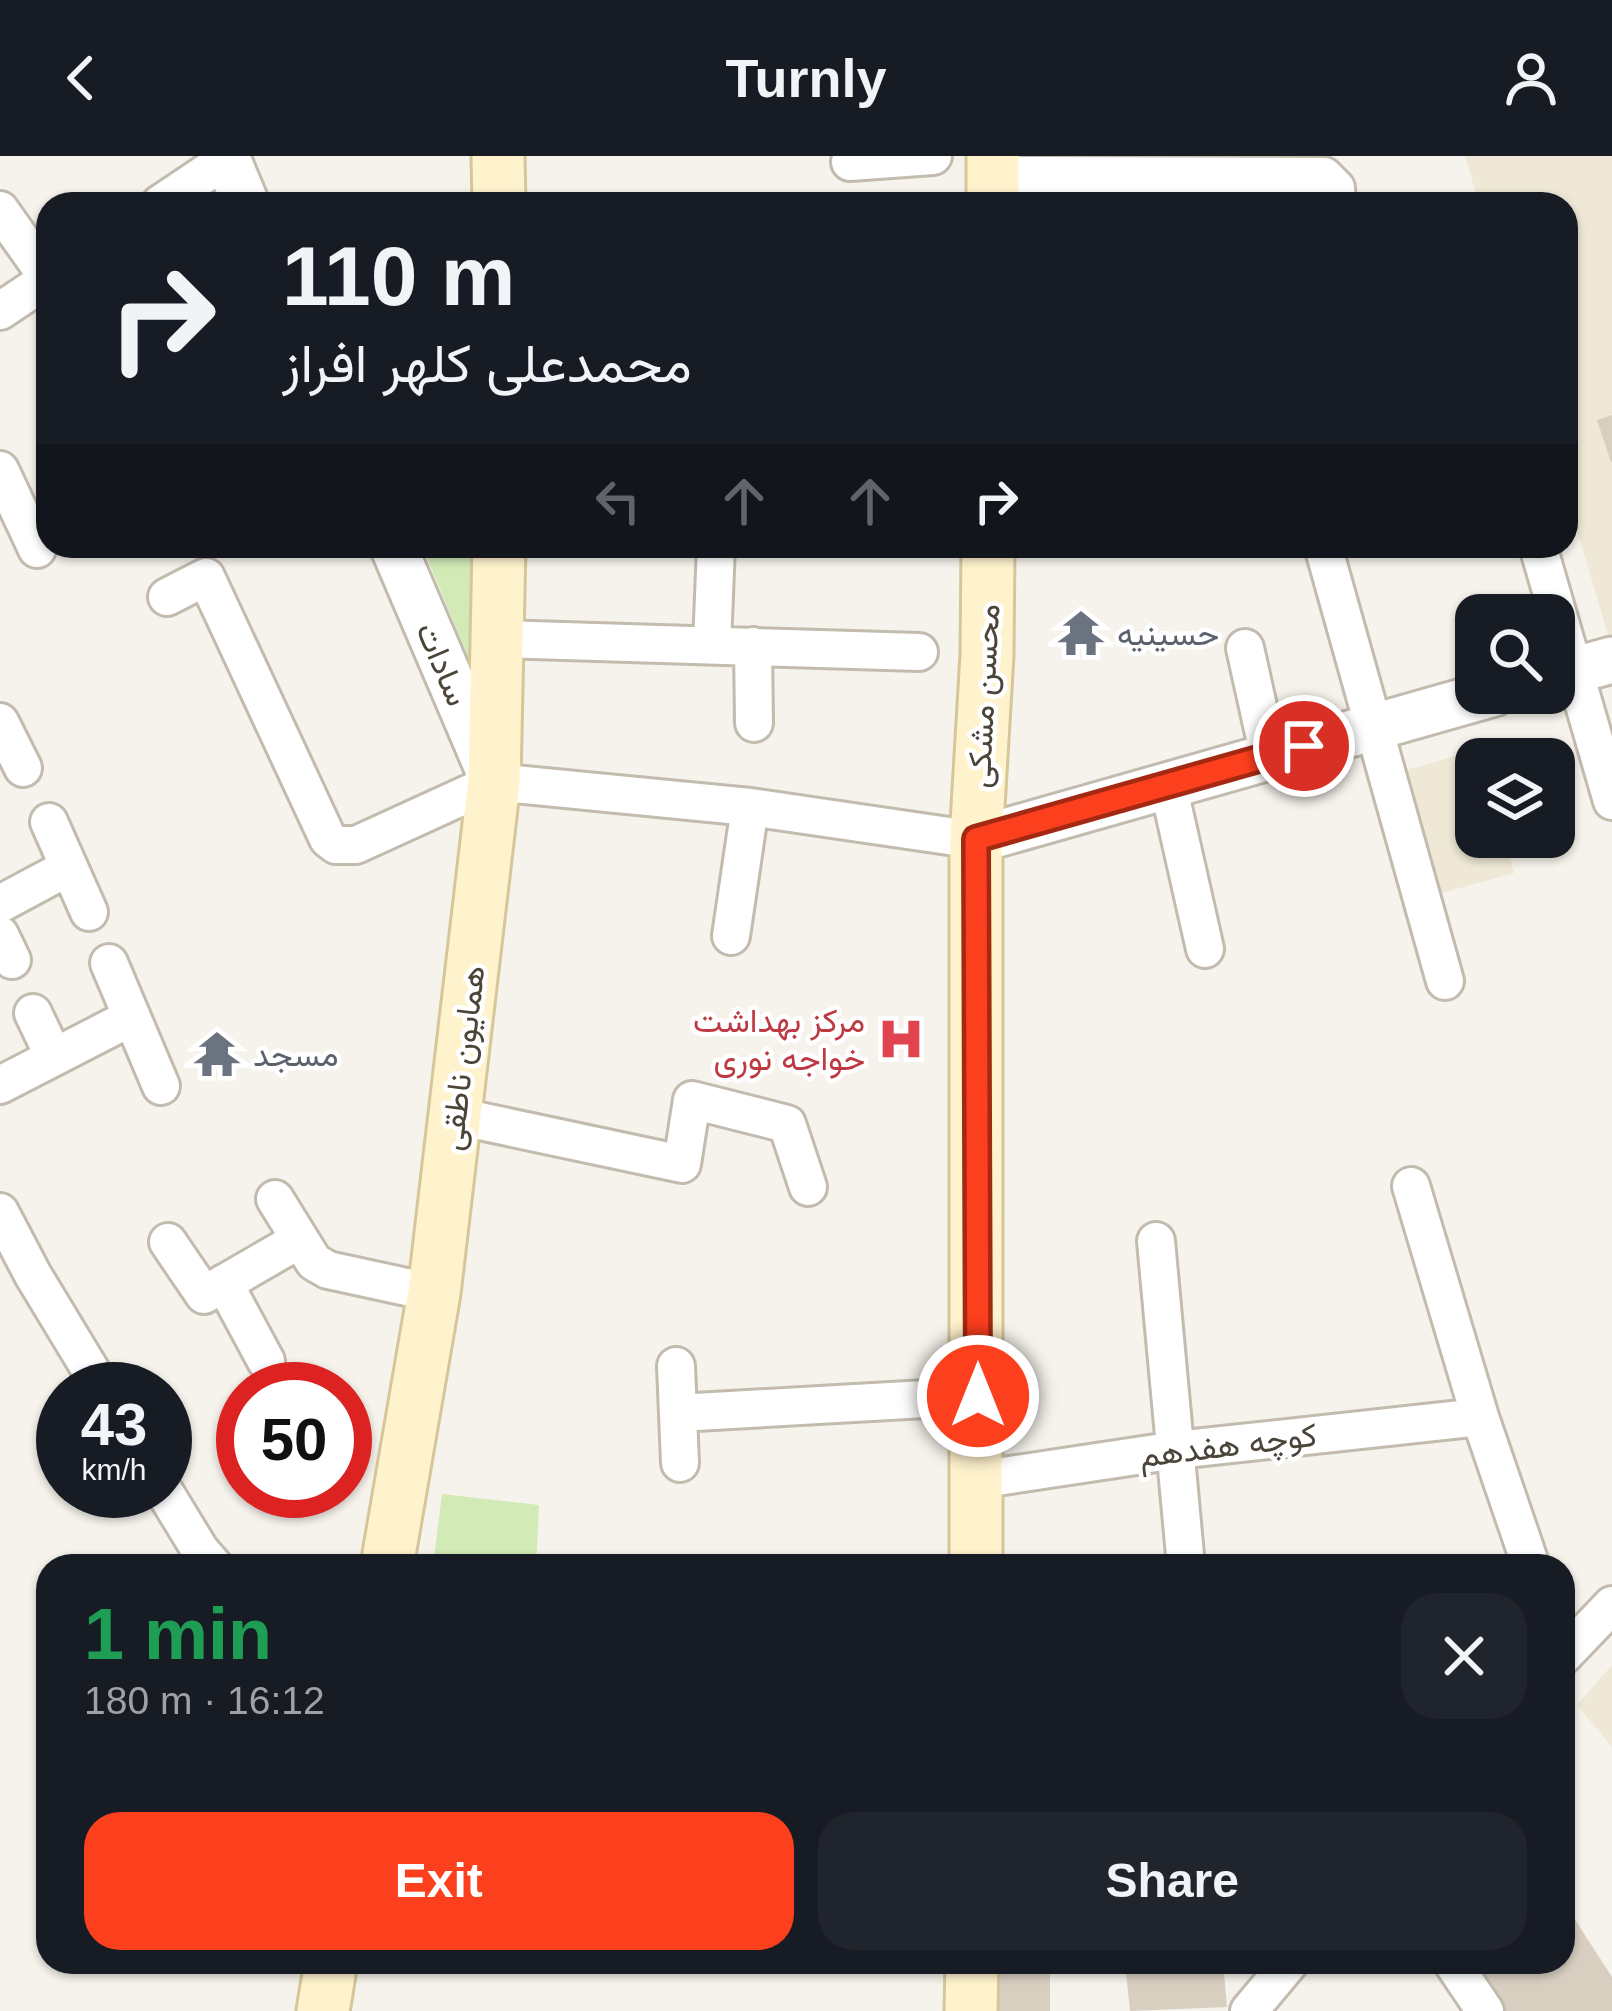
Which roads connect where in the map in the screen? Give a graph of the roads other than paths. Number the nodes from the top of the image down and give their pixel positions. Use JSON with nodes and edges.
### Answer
{"nodes":[{"id":1,"x":498,"y":156,"type":"edge"},
{"id":2,"x":933,"y":156,"type":"edge"},
{"id":3,"x":226,"y":158,"type":"edge"},
{"id":4,"x":850,"y":162,"type":"dead end"},
{"id":5,"x":993,"y":178,"type":"edge"},
{"id":6,"x":177,"y":192,"type":"edge"},
{"id":7,"x":241,"y":192,"type":"edge"},
{"id":8,"x":499,"y":192,"type":"edge"},
{"id":9,"x":1336,"y":192,"type":"edge"},
{"id":10,"x":0,"y":210,"type":"edge"},
{"id":11,"x":36,"y":261,"type":"edge"},
{"id":12,"x":36,"y":286,"type":"edge"},
{"id":13,"x":0,"y":311,"type":"edge"},
{"id":14,"x":0,"y":470,"type":"edge"},
{"id":15,"x":36,"y":547,"type":"edge"},
{"id":16,"x":398,"y":558,"type":"edge"},
{"id":17,"x":499,"y":558,"type":"edge"},
{"id":18,"x":716,"y":558,"type":"edge"},
{"id":19,"x":988,"y":558,"type":"edge"},
{"id":20,"x":1326,"y":558,"type":"edge"},
{"id":21,"x":1542,"y":558,"type":"edge"},
{"id":22,"x":167,"y":597,"type":"dead end"},
{"id":23,"x":497,"y":640,"type":"junction"},
{"id":24,"x":712,"y":645,"type":"junction"},
{"id":25,"x":753,"y":646,"type":"junction"},
{"id":26,"x":1245,"y":648,"type":"dead end"},
{"id":27,"x":919,"y":652,"type":"dead end"},
{"id":28,"x":1579,"y":669,"type":"edge"},
{"id":29,"x":1455,"y":704,"type":"edge"},
{"id":30,"x":0,"y":722,"type":"edge"},
{"id":31,"x":754,"y":723,"type":"dead end"},
{"id":32,"x":1373,"y":727,"type":"junction"},
{"id":33,"x":1269,"y":756,"type":"junction"},
{"id":34,"x":23,"y":768,"type":"dead end"},
{"id":35,"x":494,"y":782,"type":"junction"},
{"id":36,"x":1168,"y":785,"type":"junction"},
{"id":37,"x":1612,"y":801,"type":"edge"},
{"id":38,"x":750,"y":807,"type":"junction"},
{"id":39,"x":49,"y":822,"type":"dead end"},
{"id":40,"x":976,"y":839,"type":"junction"},
{"id":41,"x":69,"y":867,"type":"junction"},
{"id":42,"x":0,"y":904,"type":"edge"},
{"id":43,"x":89,"y":913,"type":"dead end"},
{"id":44,"x":731,"y":935,"type":"dead end"},
{"id":45,"x":1205,"y":949,"type":"dead end"},
{"id":46,"x":109,"y":963,"type":"dead end"},
{"id":47,"x":1445,"y":981,"type":"dead end"},
{"id":48,"x":33,"y":1013,"type":"dead end"},
{"id":49,"x":132,"y":1017,"type":"junction"},
{"id":50,"x":54,"y":1057,"type":"junction"},
{"id":51,"x":0,"y":1085,"type":"edge"},
{"id":52,"x":160,"y":1086,"type":"dead end"},
{"id":53,"x":456,"y":1116,"type":"junction"},
{"id":54,"x":1411,"y":1186,"type":"dead end"},
{"id":55,"x":808,"y":1187,"type":"dead end"},
{"id":56,"x":275,"y":1199,"type":"dead end"},
{"id":57,"x":0,"y":1211,"type":"edge"},
{"id":58,"x":299,"y":1240,"type":"junction"},
{"id":59,"x":1156,"y":1241,"type":"dead end"},
{"id":60,"x":168,"y":1242,"type":"dead end"},
{"id":61,"x":16,"y":1283,"type":"edge"},
{"id":62,"x":224,"y":1283,"type":"junction"},
{"id":63,"x":434,"y":1293,"type":"junction"},
{"id":64,"x":266,"y":1361,"type":"dead end"},
{"id":65,"x":80,"y":1362,"type":"edge"},
{"id":66,"x":676,"y":1366,"type":"dead end"},
{"id":67,"x":978,"y":1396,"type":"junction"},
{"id":68,"x":678,"y":1413,"type":"junction"},
{"id":69,"x":1480,"y":1417,"type":"junction"},
{"id":70,"x":1176,"y":1450,"type":"junction"},
{"id":71,"x":680,"y":1463,"type":"dead end"},
{"id":72,"x":977,"y":1480,"type":"junction"},
{"id":73,"x":180,"y":1518,"type":"edge"},
{"id":74,"x":204,"y":1554,"type":"edge"},
{"id":75,"x":389,"y":1554,"type":"edge"},
{"id":76,"x":976,"y":1554,"type":"edge"},
{"id":77,"x":1185,"y":1554,"type":"edge"},
{"id":78,"x":1527,"y":1554,"type":"edge"},
{"id":79,"x":1612,"y":1605,"type":"edge"},
{"id":80,"x":1575,"y":1644,"type":"edge"},
{"id":81,"x":329,"y":1974,"type":"edge"},
{"id":82,"x":972,"y":1974,"type":"edge"},
{"id":83,"x":1280,"y":1974,"type":"edge"},
{"id":84,"x":1460,"y":1974,"type":"edge"},
{"id":85,"x":323,"y":2011,"type":"edge"},
{"id":86,"x":971,"y":2011,"type":"edge"},
{"id":87,"x":1249,"y":2011,"type":"edge"},
{"id":88,"x":1484,"y":2011,"type":"edge"}],
"edges":[{"from":1,"to":8,"type":"main road"},
{"from":2,"to":4,"type":"street"},
{"from":3,"to":6,"type":"street"},
{"from":3,"to":7,"type":"street"},
{"from":5,"to":9,"type":"street"},
{"from":10,"to":11,"type":"street"},
{"from":12,"to":13,"type":"street"},
{"from":14,"to":15,"type":"street"},
{"from":16,"to":35,"type":"street","name":"سادات"},
{"from":17,"to":23,"type":"main road","name":"همایون ناطقی"},
{"from":18,"to":24,"type":"street"},
{"from":19,"to":40,"type":"main road","name":"محسن مشکی"},
{"from":20,"to":32,"type":"street"},
{"from":21,"to":28,"type":"street"},
{"from":22,"to":35,"type":"street"},
{"from":23,"to":24,"type":"street"},
{"from":23,"to":35,"type":"main road","name":"همایون ناطقی"},
{"from":24,"to":25,"type":"street"},
{"from":25,"to":27,"type":"street"},
{"from":25,"to":31,"type":"street"},
{"from":26,"to":33,"type":"street"},
{"from":28,"to":37,"type":"street"},
{"from":29,"to":32,"type":"street"},
{"from":30,"to":34,"type":"street"},
{"from":32,"to":33,"type":"street"},
{"from":32,"to":47,"type":"street"},
{"from":33,"to":36,"type":"street"},
{"from":35,"to":38,"type":"street"},
{"from":35,"to":53,"type":"main road","name":"همایون ناطقی"},
{"from":36,"to":40,"type":"street"},
{"from":36,"to":45,"type":"street"},
{"from":38,"to":40,"type":"street"},
{"from":38,"to":44,"type":"street"},
{"from":39,"to":41,"type":"street"},
{"from":40,"to":67,"type":"main road","name":"محسن مشکی"},
{"from":41,"to":42,"type":"street"},
{"from":41,"to":43,"type":"street"},
{"from":46,"to":49,"type":"street"},
{"from":48,"to":50,"type":"street"},
{"from":49,"to":50,"type":"street"},
{"from":49,"to":52,"type":"street"},
{"from":50,"to":51,"type":"street"},
{"from":53,"to":55,"type":"street"},
{"from":53,"to":63,"type":"main road","name":"همایون ناطقی"},
{"from":54,"to":69,"type":"street"},
{"from":56,"to":58,"type":"street"},
{"from":57,"to":61,"type":"street"},
{"from":58,"to":62,"type":"street"},
{"from":58,"to":63,"type":"street"},
{"from":59,"to":70,"type":"street"},
{"from":60,"to":62,"type":"street"},
{"from":61,"to":65,"type":"street"},
{"from":62,"to":64,"type":"street"},
{"from":63,"to":75,"type":"main road","name":"همایون ناطقی"},
{"from":66,"to":68,"type":"street"},
{"from":67,"to":68,"type":"street"},
{"from":67,"to":72,"type":"main road","name":"محسن مشکی"},
{"from":68,"to":71,"type":"street"},
{"from":69,"to":70,"type":"street","name":"کوچه هفدهم"},
{"from":69,"to":78,"type":"street"},
{"from":70,"to":72,"type":"street","name":"کوچه هفدهم"},
{"from":70,"to":77,"type":"street"},
{"from":72,"to":76,"type":"main road","name":"محسن مشکی"},
{"from":73,"to":74,"type":"street"},
{"from":79,"to":80,"type":"street"},
{"from":81,"to":85,"type":"main road"},
{"from":82,"to":86,"type":"main road"},
{"from":83,"to":87,"type":"street"},
{"from":84,"to":88,"type":"street"}]}
